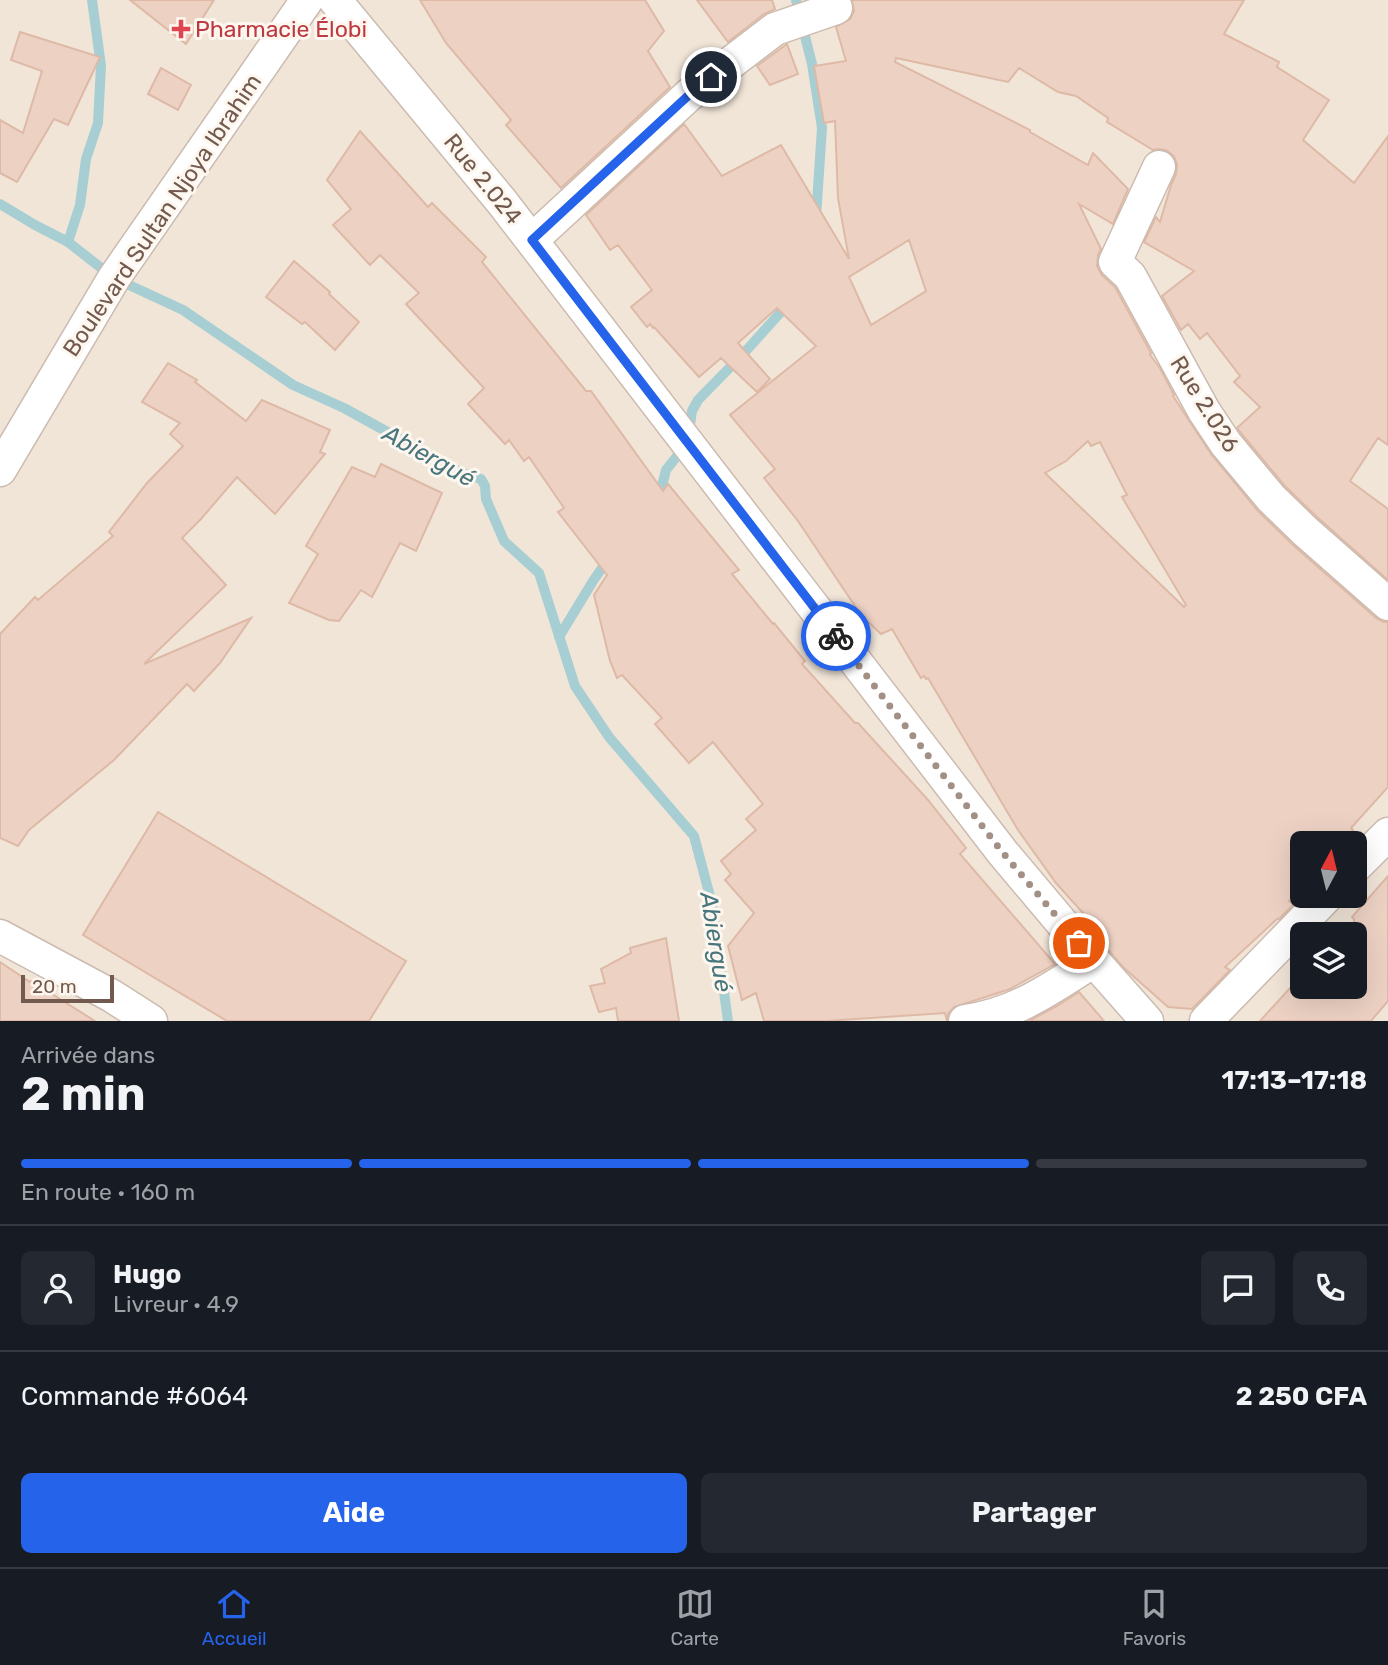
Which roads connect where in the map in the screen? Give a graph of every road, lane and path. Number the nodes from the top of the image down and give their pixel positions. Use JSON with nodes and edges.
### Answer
{"nodes":[{"id":1,"x":307,"y":0,"type":"edge"},
{"id":2,"x":335,"y":0,"type":"edge"},
{"id":3,"x":836,"y":8,"type":"dead end"},
{"id":4,"x":1159,"y":167,"type":"dead end"},
{"id":5,"x":532,"y":240,"type":"junction"},
{"id":6,"x":0,"y":470,"type":"edge"},
{"id":7,"x":1388,"y":604,"type":"edge"},
{"id":8,"x":1388,"y":834,"type":"edge"},
{"id":9,"x":1367,"y":855,"type":"edge"},
{"id":10,"x":1315,"y":908,"type":"edge"},
{"id":11,"x":0,"y":936,"type":"edge"},
{"id":12,"x":1094,"y":961,"type":"junction"},
{"id":13,"x":151,"y":1021,"type":"edge"},
{"id":14,"x":965,"y":1021,"type":"edge"},
{"id":15,"x":1147,"y":1021,"type":"edge"},
{"id":16,"x":1206,"y":1021,"type":"edge"}],
"edges":[{"from":1,"to":6,"type":"street","name":"Boulevard Sultan Njoya Ibrahim"},
{"from":2,"to":5,"type":"street","name":"Rue 2.024"},
{"from":3,"to":5,"type":"street"},
{"from":4,"to":7,"type":"street","name":"Rue 2.026"},
{"from":5,"to":12,"type":"street","name":"Rue 2.024"},
{"from":8,"to":9,"type":"street"},
{"from":10,"to":16,"type":"street"},
{"from":11,"to":13,"type":"street"},
{"from":12,"to":14,"type":"street"},
{"from":12,"to":15,"type":"street","name":"Rue 2.024"}]}
